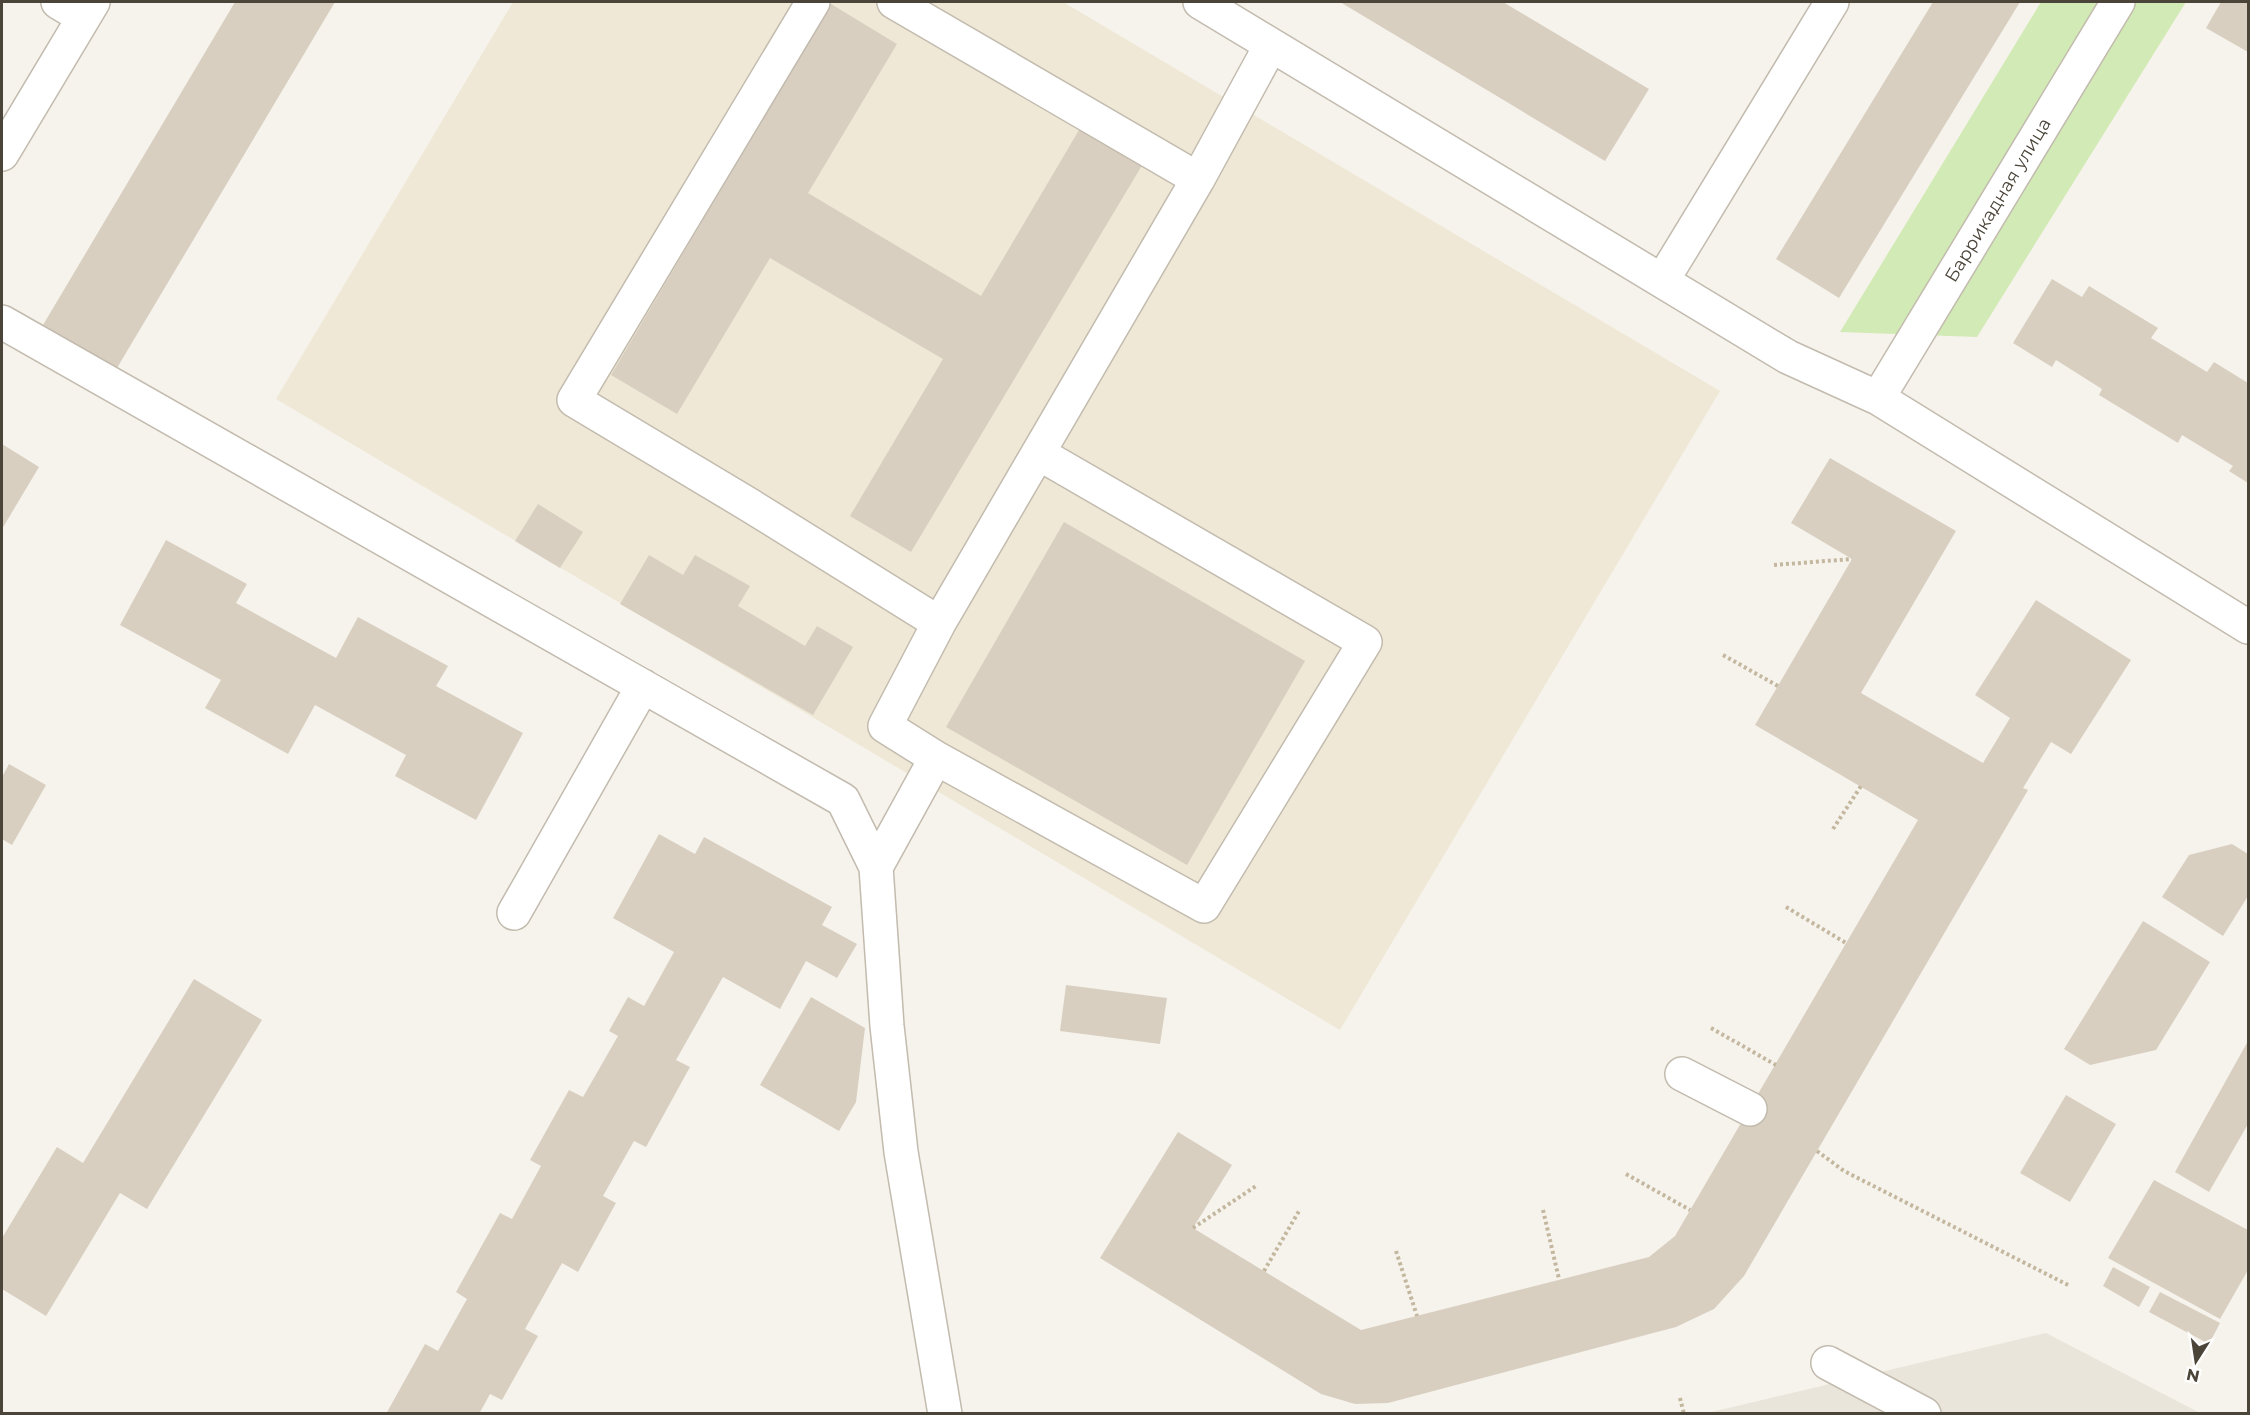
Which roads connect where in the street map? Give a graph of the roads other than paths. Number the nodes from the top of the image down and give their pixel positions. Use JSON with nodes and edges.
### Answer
{"nodes":[{"id":1,"x":813,"y":2,"type":"edge"},
{"id":2,"x":894,"y":2,"type":"edge"},
{"id":3,"x":1200,"y":2,"type":"edge"},
{"id":4,"x":1832,"y":2,"type":"edge"},
{"id":5,"x":2118,"y":2,"type":"edge"},
{"id":6,"x":78,"y":7,"type":"edge"},
{"id":7,"x":1271,"y":45,"type":"junction"},
{"id":8,"x":2,"y":154,"type":"edge"},
{"id":9,"x":1198,"y":179,"type":"junction"},
{"id":10,"x":1662,"y":281,"type":"junction"},
{"id":11,"x":2,"y":322,"type":"edge"},
{"id":12,"x":1878,"y":398,"type":"junction"},
{"id":13,"x":1038,"y":453,"type":"junction"},
{"id":14,"x":939,"y":623,"type":"junction"},
{"id":15,"x":2248,"y":627,"type":"edge"},
{"id":16,"x":643,"y":686,"type":"junction"},
{"id":17,"x":936,"y":758,"type":"junction"},
{"id":18,"x":876,"y":867,"type":"junction"},
{"id":19,"x":514,"y":913,"type":"dead end"},
{"id":20,"x":1682,"y":1074,"type":"dead end"},
{"id":21,"x":1750,"y":1109,"type":"dead end"},
{"id":22,"x":1828,"y":1363,"type":"dead end"},
{"id":23,"x":945,"y":1413,"type":"edge"},
{"id":24,"x":1924,"y":1413,"type":"edge"}],
"edges":[{"from":1,"to":14,"type":"street"},
{"from":2,"to":9,"type":"street"},
{"from":3,"to":7,"type":"street"},
{"from":4,"to":10,"type":"street"},
{"from":5,"to":12,"type":"street","name":"Баррикадная улица"},
{"from":6,"to":8,"type":"street"},
{"from":7,"to":9,"type":"street"},
{"from":7,"to":10,"type":"street"},
{"from":9,"to":13,"type":"street"},
{"from":10,"to":12,"type":"street"},
{"from":11,"to":16,"type":"street"},
{"from":12,"to":15,"type":"street"},
{"from":13,"to":14,"type":"street"},
{"from":13,"to":17,"type":"street"},
{"from":14,"to":17,"type":"street"},
{"from":16,"to":18,"type":"street"},
{"from":16,"to":19,"type":"street"},
{"from":17,"to":18,"type":"street"},
{"from":18,"to":23,"type":"street"},
{"from":20,"to":21,"type":"street"},
{"from":22,"to":24,"type":"street"}]}
